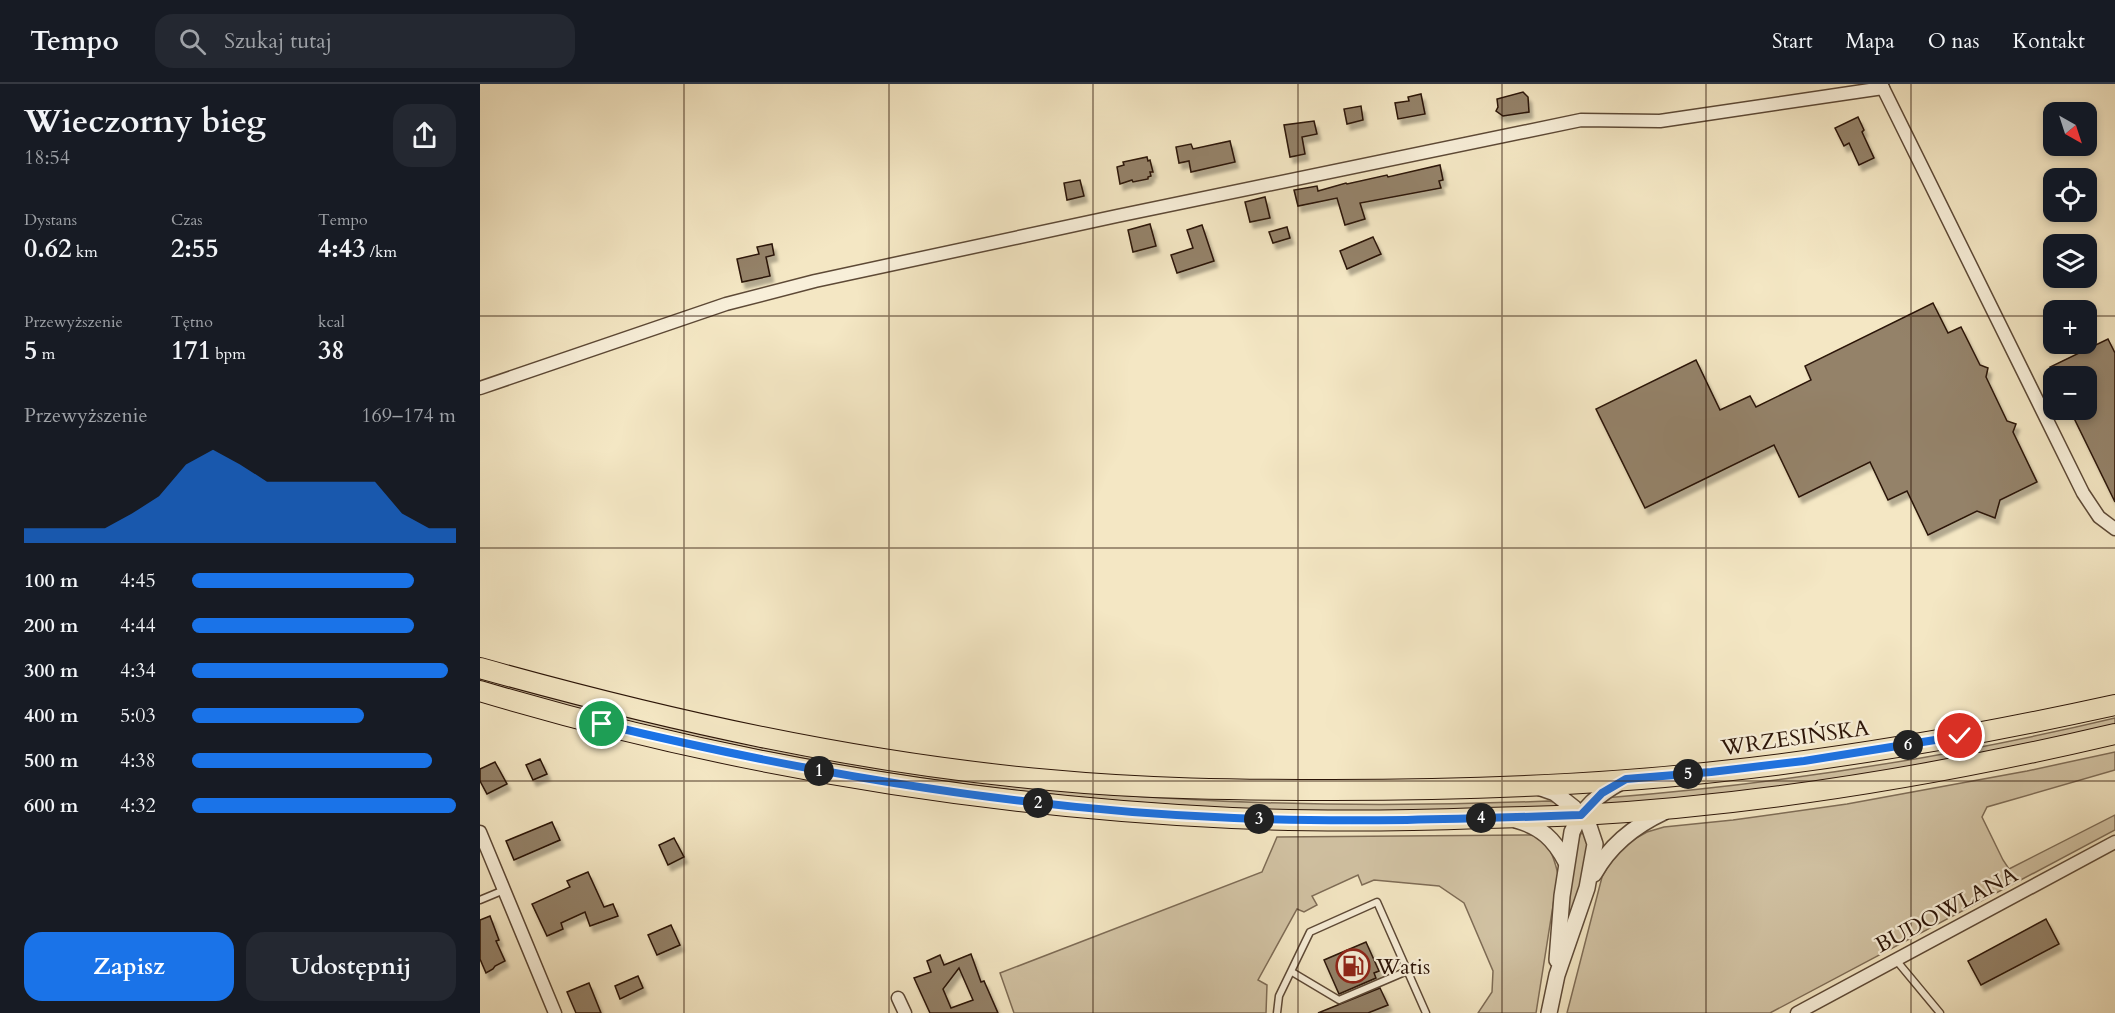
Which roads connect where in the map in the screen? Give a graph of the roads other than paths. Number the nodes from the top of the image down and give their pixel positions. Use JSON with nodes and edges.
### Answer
{"nodes":[{"id":1,"x":1882,"y":86,"type":"edge"},
{"id":2,"x":480,"y":388,"type":"edge"},
{"id":3,"x":2115,"y":529,"type":"edge"},
{"id":4,"x":480,"y":668,"type":"edge"},
{"id":5,"x":480,"y":691,"type":"edge"},
{"id":6,"x":2115,"y":705,"type":"edge"},
{"id":7,"x":2115,"y":734,"type":"edge"},
{"id":8,"x":1626,"y":779,"type":"junction"},
{"id":9,"x":1535,"y":786,"type":"junction"},
{"id":10,"x":1681,"y":806,"type":"junction"},
{"id":11,"x":1581,"y":815,"type":"junction"},
{"id":12,"x":1506,"y":818,"type":"junction"},
{"id":13,"x":480,"y":832,"type":"edge"},
{"id":14,"x":2115,"y":842,"type":"edge"},
{"id":15,"x":1566,"y":862,"type":"junction"},
{"id":16,"x":1587,"y":888,"type":"junction"},
{"id":17,"x":504,"y":890,"type":"junction"},
{"id":18,"x":480,"y":900,"type":"edge"},
{"id":19,"x":1896,"y":960,"type":"junction"},
{"id":20,"x":1407,"y":971,"type":"junction"},
{"id":21,"x":1292,"y":972,"type":"junction"},
{"id":22,"x":1557,"y":975,"type":"junction"},
{"id":23,"x":898,"y":998,"type":"dead end"},
{"id":24,"x":555,"y":1013,"type":"edge"},
{"id":25,"x":905,"y":1013,"type":"edge"},
{"id":26,"x":1277,"y":1013,"type":"edge"},
{"id":27,"x":1426,"y":1013,"type":"edge"},
{"id":28,"x":1549,"y":1013,"type":"edge"},
{"id":29,"x":1797,"y":1013,"type":"edge"},
{"id":30,"x":1940,"y":1013,"type":"edge"}],
"edges":[{"from":1,"to":2,"type":"street"},
{"from":1,"to":3,"type":"street"},
{"from":4,"to":9,"type":"main road","name":"WRZESIŃSKA"},
{"from":5,"to":12,"type":"main road"},
{"from":6,"to":8,"type":"main road","name":"WRZESIŃSKA"},
{"from":7,"to":10,"type":"main road"},
{"from":8,"to":9,"type":"main road","name":"WRZESIŃSKA"},
{"from":8,"to":11,"type":"street"},
{"from":9,"to":11,"type":"street"},
{"from":10,"to":11,"type":"main road"},
{"from":10,"to":16,"type":"street"},
{"from":11,"to":12,"type":"main road"},
{"from":11,"to":15,"type":"street"},
{"from":11,"to":16,"type":"street"},
{"from":12,"to":15,"type":"street"},
{"from":13,"to":17,"type":"street"},
{"from":14,"to":19,"type":"street","name":"BUDOWLANA"},
{"from":15,"to":22,"type":"street"},
{"from":16,"to":22,"type":"street"},
{"from":17,"to":18,"type":"lane"},
{"from":17,"to":24,"type":"street"},
{"from":19,"to":29,"type":"street","name":"BUDOWLANA"},
{"from":19,"to":30,"type":"lane"},
{"from":20,"to":21,"type":"lane"},
{"from":20,"to":21,"type":"lane"},
{"from":20,"to":27,"type":"lane"},
{"from":21,"to":26,"type":"lane"},
{"from":22,"to":28,"type":"street"},
{"from":23,"to":25,"type":"street"}]}
